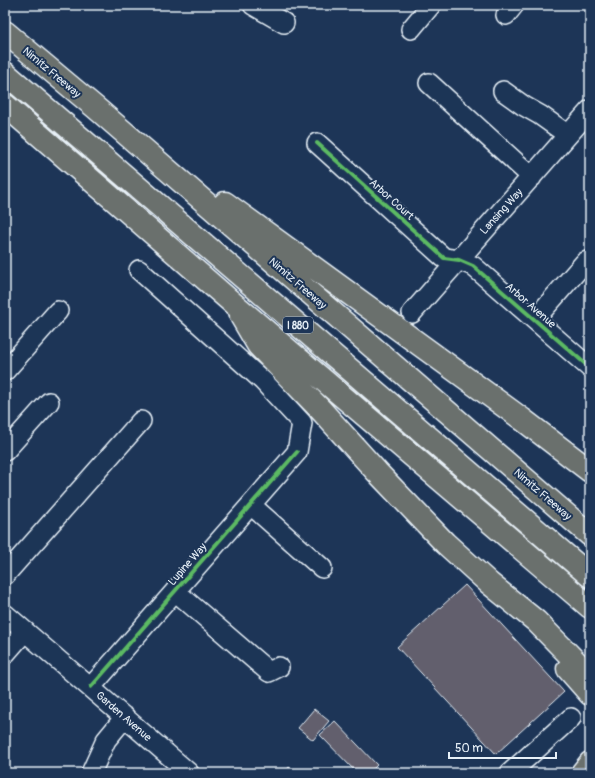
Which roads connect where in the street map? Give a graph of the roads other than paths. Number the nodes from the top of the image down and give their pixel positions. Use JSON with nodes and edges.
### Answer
{"nodes":[{"id":1,"x":252,"y":5,"type":"edge"},
{"id":2,"x":430,"y":5,"type":"edge"},
{"id":3,"x":284,"y":23,"type":"dead end"},
{"id":4,"x":411,"y":29,"type":"dead end"},
{"id":5,"x":5,"y":32,"type":"edge"},
{"id":6,"x":5,"y":73,"type":"edge"},
{"id":7,"x":429,"y":83,"type":"dead end"},
{"id":8,"x":503,"y":91,"type":"dead end"},
{"id":9,"x":5,"y":105,"type":"edge"},
{"id":10,"x":96,"y":108,"type":"junction"},
{"id":11,"x":590,"y":110,"type":"edge"},
{"id":12,"x":568,"y":135,"type":"junction"},
{"id":13,"x":317,"y":143,"type":"dead end"},
{"id":14,"x":532,"y":177,"type":"junction"},
{"id":15,"x":459,"y":260,"type":"junction"},
{"id":16,"x":590,"y":260,"type":"edge"},
{"id":17,"x":139,"y":270,"type":"dead end"},
{"id":18,"x":234,"y":304,"type":"junction"},
{"id":19,"x":58,"y":311,"type":"dead end"},
{"id":20,"x":412,"y":313,"type":"dead end"},
{"id":21,"x":534,"y":319,"type":"junction"},
{"id":22,"x":590,"y":368,"type":"edge"},
{"id":23,"x":5,"y":371,"type":"edge"},
{"id":24,"x":49,"y":402,"type":"dead end"},
{"id":25,"x":141,"y":421,"type":"dead end"},
{"id":26,"x":5,"y":451,"type":"edge"},
{"id":27,"x":590,"y":471,"type":"edge"},
{"id":28,"x":250,"y":505,"type":"junction"},
{"id":29,"x":590,"y":535,"type":"edge"},
{"id":30,"x":322,"y":568,"type":"dead end"},
{"id":31,"x":5,"y":575,"type":"edge"},
{"id":32,"x":590,"y":576,"type":"edge"},
{"id":33,"x":489,"y":582,"type":"junction"},
{"id":34,"x":175,"y":591,"type":"junction"},
{"id":35,"x":590,"y":607,"type":"edge"},
{"id":36,"x":5,"y":614,"type":"edge"},
{"id":37,"x":25,"y":631,"type":"junction"},
{"id":38,"x":5,"y":654,"type":"edge"},
{"id":39,"x":279,"y":667,"type":"dead end"},
{"id":40,"x":590,"y":676,"type":"edge"},
{"id":41,"x":91,"y":687,"type":"junction"},
{"id":42,"x":590,"y":694,"type":"edge"},
{"id":43,"x":125,"y":717,"type":"junction"},
{"id":44,"x":571,"y":718,"type":"dead end"},
{"id":45,"x":590,"y":763,"type":"edge"},
{"id":46,"x":91,"y":773,"type":"edge"},
{"id":47,"x":189,"y":773,"type":"edge"},
{"id":48,"x":510,"y":773,"type":"edge"},
{"id":49,"x":582,"y":773,"type":"edge"}],
"edges":[{"from":1,"to":3,"type":"street"},
{"from":2,"to":4,"type":"street"},
{"from":5,"to":10,"type":"highway","name":"Nimitz Freeway","number":"I 880"},
{"from":6,"to":32,"type":"highway","number":"I 880"},
{"from":7,"to":14,"type":"street"},
{"from":8,"to":12,"type":"street"},
{"from":9,"to":18,"type":"highway","number":"I 880"},
{"from":10,"to":27,"type":"highway"},
{"from":10,"to":29,"type":"highway","name":"Nimitz Freeway","number":"I 880"},
{"from":11,"to":12,"type":"street","name":"Lansing Way"},
{"from":12,"to":14,"type":"street","name":"Lansing Way"},
{"from":13,"to":15,"type":"street","name":"Arbor Court"},
{"from":14,"to":15,"type":"street","name":"Lansing Way"},
{"from":15,"to":20,"type":"street","name":"Lansing Way"},
{"from":15,"to":21,"type":"street","name":"Arbor Avenue"},
{"from":16,"to":21,"type":"street"},
{"from":17,"to":28,"type":"street","name":"Lupine Way"},
{"from":18,"to":33,"type":"highway"},
{"from":18,"to":35,"type":"highway","number":"I 880"},
{"from":19,"to":23,"type":"street"},
{"from":21,"to":22,"type":"street","name":"Arbor Avenue"},
{"from":24,"to":26,"type":"street"},
{"from":25,"to":31,"type":"street"},
{"from":28,"to":30,"type":"street"},
{"from":28,"to":34,"type":"street","name":"Lupine Way"},
{"from":33,"to":40,"type":"highway"},
{"from":33,"to":42,"type":"highway"},
{"from":34,"to":39,"type":"street"},
{"from":34,"to":41,"type":"street","name":"Lupine Way"},
{"from":36,"to":37,"type":"street","name":"Garden Avenue"},
{"from":37,"to":38,"type":"street"},
{"from":37,"to":41,"type":"street","name":"Garden Avenue"},
{"from":41,"to":43,"type":"street","name":"Garden Avenue"},
{"from":43,"to":46,"type":"street"},
{"from":43,"to":47,"type":"street","name":"Garden Avenue"},
{"from":44,"to":48,"type":"street"},
{"from":45,"to":49,"type":"highway"}]}
